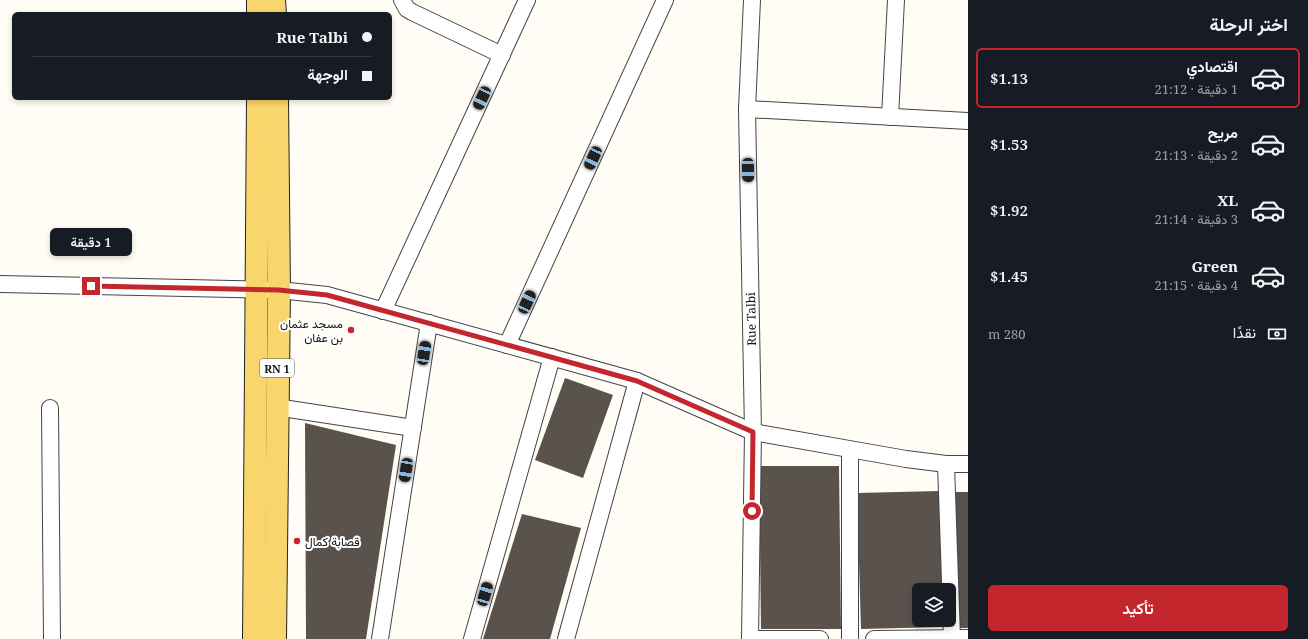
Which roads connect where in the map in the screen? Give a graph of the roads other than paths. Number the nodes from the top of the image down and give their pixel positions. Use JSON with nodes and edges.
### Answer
{"nodes":[{"id":1,"x":258,"y":0,"type":"edge"},
{"id":2,"x":274,"y":0,"type":"edge"},
{"id":3,"x":402,"y":0,"type":"edge"},
{"id":4,"x":527,"y":0,"type":"edge"},
{"id":5,"x":665,"y":0,"type":"edge"},
{"id":6,"x":752,"y":0,"type":"edge"},
{"id":7,"x":896,"y":0,"type":"edge"},
{"id":8,"x":258,"y":12,"type":"edge"},
{"id":9,"x":275,"y":12,"type":"edge"},
{"id":10,"x":502,"y":55,"type":"junction"},
{"id":11,"x":258,"y":100,"type":"edge"},
{"id":12,"x":276,"y":100,"type":"edge"},
{"id":13,"x":747,"y":109,"type":"junction"},
{"id":14,"x":890,"y":117,"type":"junction"},
{"id":15,"x":968,"y":121,"type":"edge"},
{"id":16,"x":0,"y":284,"type":"edge"},
{"id":17,"x":257,"y":290,"type":"junction"},
{"id":18,"x":279,"y":290,"type":"junction"},
{"id":19,"x":383,"y":310,"type":"junction"},
{"id":20,"x":429,"y":323,"type":"junction"},
{"id":21,"x":507,"y":345,"type":"junction"},
{"id":22,"x":552,"y":357,"type":"junction"},
{"id":23,"x":637,"y":381,"type":"junction"},
{"id":24,"x":276,"y":407,"type":"junction"},
{"id":25,"x":50,"y":408,"type":"dead end"},
{"id":26,"x":413,"y":428,"type":"junction"},
{"id":27,"x":753,"y":432,"type":"junction"},
{"id":28,"x":850,"y":451,"type":"junction"},
{"id":29,"x":946,"y":464,"type":"junction"},
{"id":30,"x":968,"y":464,"type":"edge"},
{"id":31,"x":968,"y":638,"type":"edge"},
{"id":32,"x":52,"y":639,"type":"edge"},
{"id":33,"x":254,"y":639,"type":"edge"},
{"id":34,"x":275,"y":639,"type":"edge"},
{"id":35,"x":380,"y":639,"type":"edge"},
{"id":36,"x":472,"y":639,"type":"edge"},
{"id":37,"x":566,"y":639,"type":"edge"},
{"id":38,"x":750,"y":639,"type":"edge"},
{"id":39,"x":820,"y":639,"type":"edge"},
{"id":40,"x":850,"y":639,"type":"edge"},
{"id":41,"x":874,"y":639,"type":"edge"},
{"id":42,"x":952,"y":639,"type":"edge"}],
"edges":[{"from":1,"to":8,"type":"main road"},
{"from":2,"to":9,"type":"main road"},
{"from":3,"to":10,"type":"street"},
{"from":4,"to":10,"type":"street"},
{"from":5,"to":21,"type":"street"},
{"from":6,"to":13,"type":"street","name":"Rue Talbi"},
{"from":7,"to":14,"type":"street"},
{"from":10,"to":19,"type":"street"},
{"from":11,"to":17,"type":"main road","number":"RN 1"},
{"from":12,"to":18,"type":"main road","number":"RN 1"},
{"from":13,"to":14,"type":"street"},
{"from":13,"to":27,"type":"street","name":"Rue Talbi"},
{"from":14,"to":15,"type":"street"},
{"from":16,"to":17,"type":"street"},
{"from":17,"to":18,"type":"street"},
{"from":17,"to":33,"type":"main road","number":"RN 1"},
{"from":18,"to":19,"type":"street"},
{"from":18,"to":24,"type":"main road","number":"RN 1"},
{"from":19,"to":20,"type":"street"},
{"from":20,"to":21,"type":"street"},
{"from":20,"to":26,"type":"street"},
{"from":21,"to":22,"type":"street"},
{"from":22,"to":23,"type":"street"},
{"from":22,"to":36,"type":"street"},
{"from":23,"to":27,"type":"street"},
{"from":23,"to":37,"type":"street"},
{"from":24,"to":26,"type":"street"},
{"from":24,"to":34,"type":"main road","number":"RN 1"},
{"from":25,"to":32,"type":"street"},
{"from":26,"to":35,"type":"street"},
{"from":27,"to":28,"type":"street"},
{"from":27,"to":38,"type":"street","name":"Rue Talbi"},
{"from":28,"to":29,"type":"street"},
{"from":28,"to":40,"type":"street"},
{"from":29,"to":30,"type":"street"},
{"from":29,"to":42,"type":"street"},
{"from":31,"to":42,"type":"street"},
{"from":38,"to":39,"type":"street"},
{"from":41,"to":42,"type":"street"}]}
